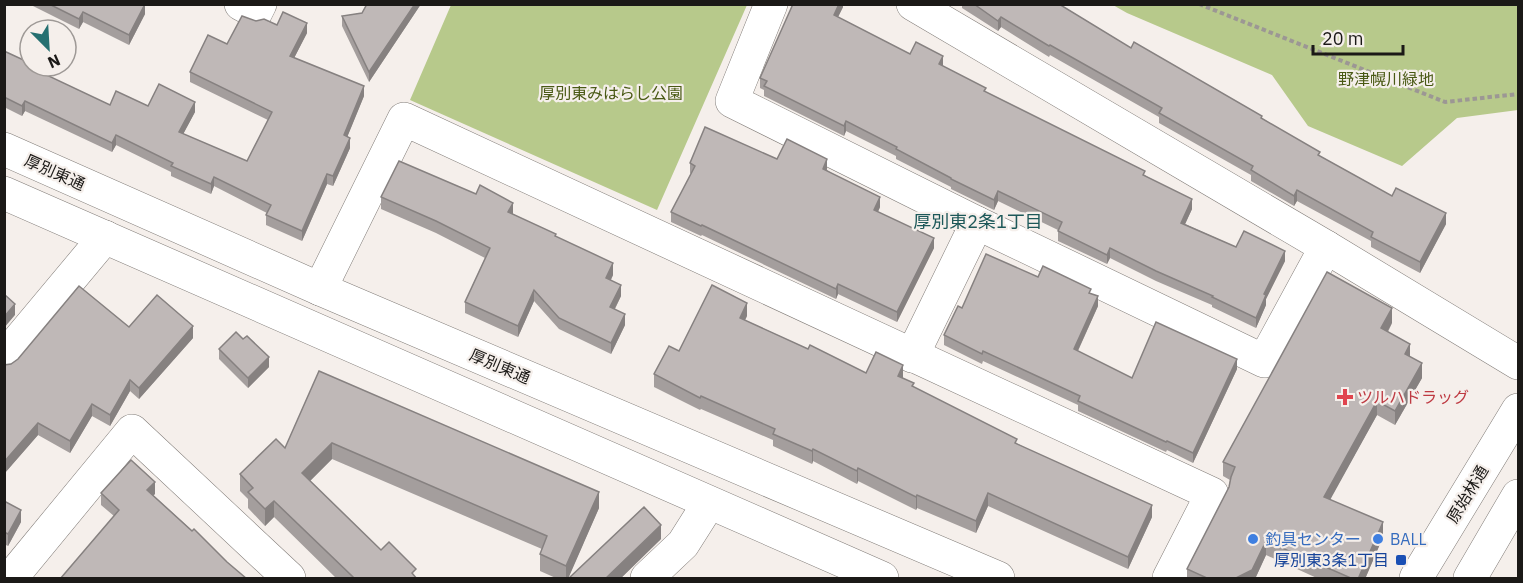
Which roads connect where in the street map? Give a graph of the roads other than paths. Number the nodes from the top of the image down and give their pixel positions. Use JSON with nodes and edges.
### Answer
{"nodes":[{"id":1,"x":241,"y":4,"type":"edge"},
{"id":2,"x":260,"y":4,"type":"edge"},
{"id":3,"x":771,"y":4,"type":"edge"},
{"id":4,"x":914,"y":4,"type":"edge"},
{"id":5,"x":4,"y":149,"type":"edge"},
{"id":6,"x":4,"y":193,"type":"edge"},
{"id":7,"x":977,"y":223,"type":"junction"},
{"id":8,"x":105,"y":237,"type":"junction"},
{"id":9,"x":1326,"y":248,"type":"junction"},
{"id":10,"x":320,"y":289,"type":"junction"},
{"id":11,"x":912,"y":356,"type":"junction"},
{"id":12,"x":4,"y":358,"type":"edge"},
{"id":13,"x":1518,"y":363,"type":"edge"},
{"id":14,"x":1518,"y":410,"type":"edge"},
{"id":15,"x":1518,"y":496,"type":"edge"},
{"id":16,"x":709,"y":503,"type":"junction"},
{"id":17,"x":11,"y":579,"type":"edge"},
{"id":18,"x":289,"y":579,"type":"edge"},
{"id":19,"x":647,"y":579,"type":"edge"},
{"id":20,"x":882,"y":579,"type":"edge"},
{"id":21,"x":998,"y":579,"type":"edge"},
{"id":22,"x":1169,"y":579,"type":"edge"},
{"id":23,"x":1416,"y":579,"type":"edge"},
{"id":24,"x":1470,"y":579,"type":"edge"}],
"edges":[{"from":1,"to":2,"type":"street"},
{"from":3,"to":7,"type":"street"},
{"from":4,"to":9,"type":"street"},
{"from":5,"to":10,"type":"street","name":"厚別東通"},
{"from":6,"to":8,"type":"street"},
{"from":7,"to":9,"type":"street"},
{"from":7,"to":11,"type":"street"},
{"from":8,"to":12,"type":"street"},
{"from":8,"to":16,"type":"street"},
{"from":9,"to":13,"type":"street"},
{"from":10,"to":11,"type":"street"},
{"from":10,"to":21,"type":"street","name":"厚別東通"},
{"from":11,"to":22,"type":"street"},
{"from":14,"to":23,"type":"street","name":"原始林通"},
{"from":15,"to":24,"type":"street"},
{"from":16,"to":19,"type":"street"},
{"from":16,"to":20,"type":"street"},
{"from":17,"to":18,"type":"street"}]}
